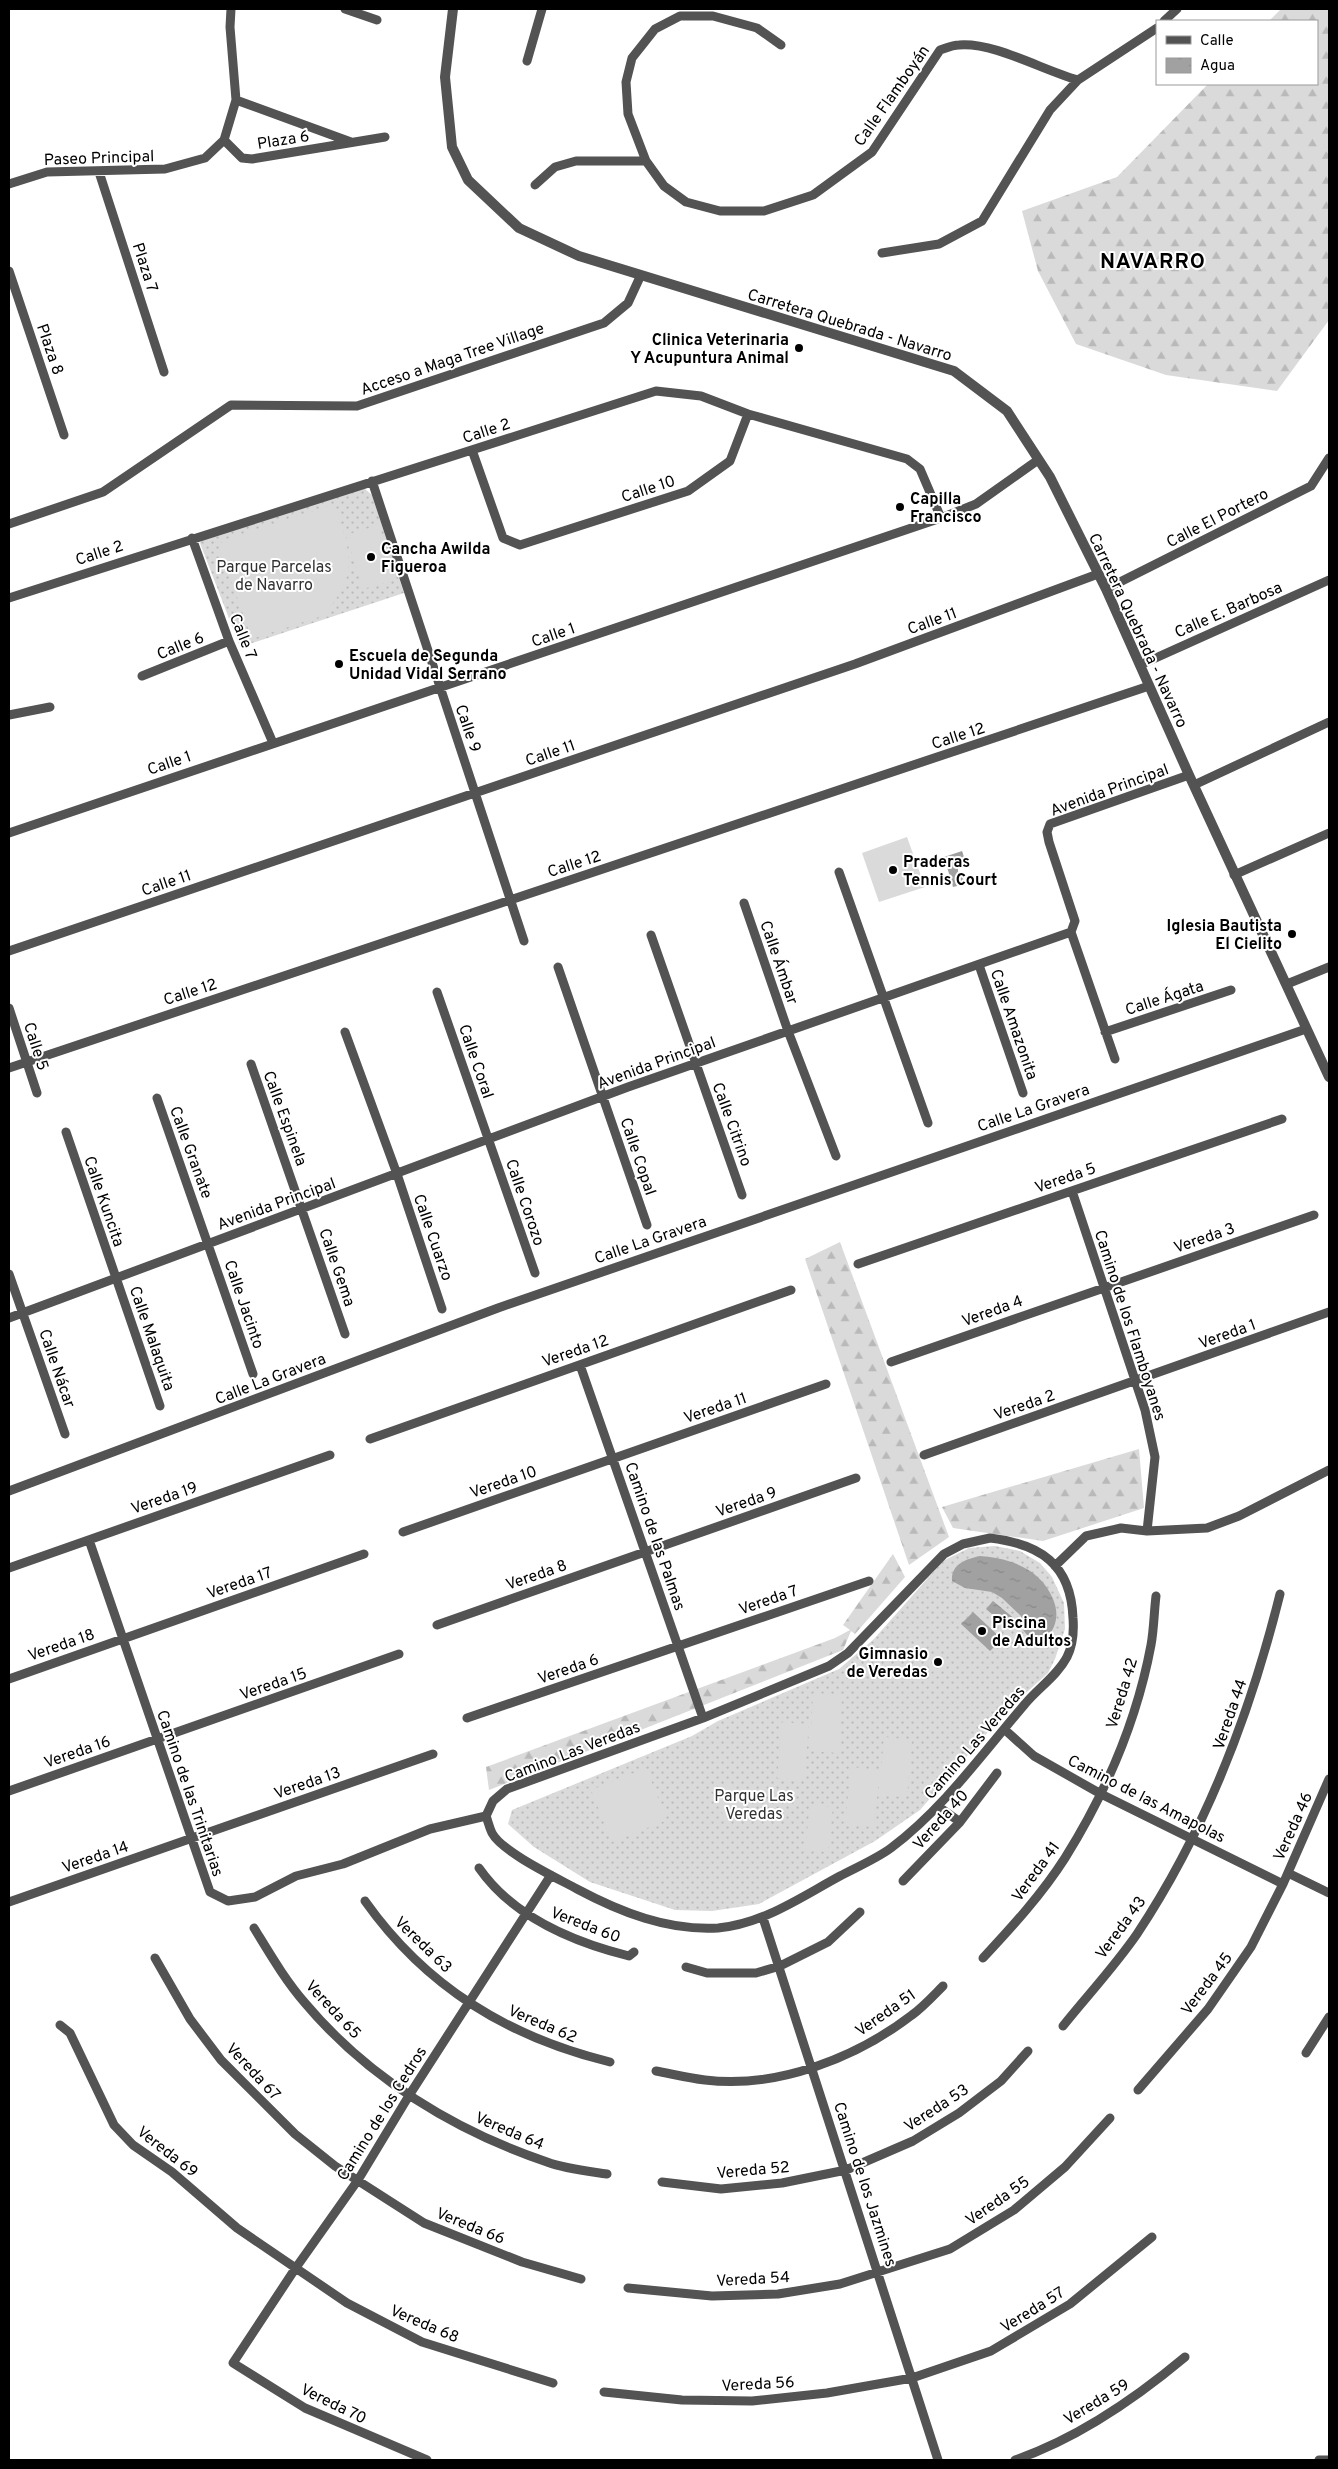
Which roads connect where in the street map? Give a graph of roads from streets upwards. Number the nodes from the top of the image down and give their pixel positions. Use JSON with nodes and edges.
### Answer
{"nodes":[{"id":1,"x":231,"y":9,"type":"edge"},
{"id":2,"x":345,"y":9,"type":"edge"},
{"id":3,"x":453,"y":9,"type":"edge"},
{"id":4,"x":542,"y":9,"type":"edge"},
{"id":5,"x":1177,"y":9,"type":"edge"},
{"id":6,"x":377,"y":20,"type":"dead end"},
{"id":7,"x":1165,"y":20,"type":"edge"},
{"id":8,"x":1156,"y":29,"type":"edge"},
{"id":9,"x":780,"y":45,"type":"dead end"},
{"id":10,"x":527,"y":61,"type":"dead end"},
{"id":11,"x":1078,"y":80,"type":"junction"},
{"id":12,"x":236,"y":100,"type":"junction"},
{"id":13,"x":385,"y":137,"type":"dead end"},
{"id":14,"x":224,"y":140,"type":"junction"},
{"id":15,"x":354,"y":143,"type":"junction"},
{"id":16,"x":646,"y":161,"type":"junction"},
{"id":17,"x":100,"y":172,"type":"junction"},
{"id":18,"x":9,"y":184,"type":"edge"},
{"id":19,"x":535,"y":185,"type":"dead end"},
{"id":20,"x":882,"y":253,"type":"dead end"},
{"id":21,"x":9,"y":271,"type":"edge"},
{"id":22,"x":640,"y":277,"type":"junction"},
{"id":23,"x":164,"y":372,"type":"dead end"},
{"id":24,"x":748,"y":414,"type":"junction"},
{"id":25,"x":64,"y":435,"type":"dead end"},
{"id":26,"x":472,"y":450,"type":"junction"},
{"id":27,"x":1329,"y":458,"type":"edge"},
{"id":28,"x":1038,"y":460,"type":"junction"},
{"id":29,"x":372,"y":481,"type":"junction"},
{"id":30,"x":941,"y":518,"type":"junction"},
{"id":31,"x":9,"y":524,"type":"edge"},
{"id":32,"x":192,"y":538,"type":"junction"},
{"id":33,"x":1098,"y":574,"type":"junction"},
{"id":34,"x":1329,"y":580,"type":"edge"},
{"id":35,"x":1106,"y":589,"type":"junction"},
{"id":36,"x":9,"y":598,"type":"edge"},
{"id":37,"x":229,"y":641,"type":"junction"},
{"id":38,"x":1140,"y":665,"type":"junction"},
{"id":39,"x":142,"y":676,"type":"dead end"},
{"id":40,"x":1149,"y":686,"type":"junction"},
{"id":41,"x":439,"y":688,"type":"junction"},
{"id":42,"x":50,"y":707,"type":"dead end"},
{"id":43,"x":9,"y":715,"type":"edge"},
{"id":44,"x":1329,"y":722,"type":"edge"},
{"id":45,"x":273,"y":743,"type":"junction"},
{"id":46,"x":1188,"y":775,"type":"junction"},
{"id":47,"x":1194,"y":785,"type":"junction"},
{"id":48,"x":476,"y":793,"type":"junction"},
{"id":49,"x":9,"y":833,"type":"edge"},
{"id":50,"x":1329,"y":833,"type":"edge"},
{"id":51,"x":839,"y":872,"type":"dead end"},
{"id":52,"x":1234,"y":875,"type":"junction"},
{"id":53,"x":511,"y":899,"type":"junction"},
{"id":54,"x":744,"y":903,"type":"dead end"},
{"id":55,"x":1071,"y":932,"type":"junction"},
{"id":56,"x":651,"y":935,"type":"dead end"},
{"id":57,"x":524,"y":941,"type":"dead end"},
{"id":58,"x":9,"y":951,"type":"edge"},
{"id":59,"x":979,"y":965,"type":"junction"},
{"id":60,"x":558,"y":967,"type":"dead end"},
{"id":61,"x":1329,"y":967,"type":"edge"},
{"id":62,"x":1287,"y":984,"type":"junction"},
{"id":63,"x":1232,"y":990,"type":"dead end"},
{"id":64,"x":437,"y":992,"type":"dead end"},
{"id":65,"x":884,"y":998,"type":"junction"},
{"id":66,"x":9,"y":1008,"type":"edge"},
{"id":67,"x":1306,"y":1029,"type":"junction"},
{"id":68,"x":788,"y":1031,"type":"junction"},
{"id":69,"x":345,"y":1032,"type":"dead end"},
{"id":70,"x":1105,"y":1032,"type":"junction"},
{"id":71,"x":1115,"y":1059,"type":"dead end"},
{"id":72,"x":27,"y":1062,"type":"junction"},
{"id":73,"x":251,"y":1064,"type":"dead end"},
{"id":74,"x":695,"y":1064,"type":"junction"},
{"id":75,"x":9,"y":1068,"type":"edge"},
{"id":76,"x":1329,"y":1077,"type":"edge"},
{"id":77,"x":37,"y":1093,"type":"dead end"},
{"id":78,"x":1023,"y":1093,"type":"dead end"},
{"id":79,"x":603,"y":1097,"type":"junction"},
{"id":80,"x":157,"y":1098,"type":"dead end"},
{"id":81,"x":1282,"y":1119,"type":"dead end"},
{"id":82,"x":928,"y":1123,"type":"dead end"},
{"id":83,"x":66,"y":1132,"type":"dead end"},
{"id":84,"x":488,"y":1140,"type":"junction"},
{"id":85,"x":836,"y":1156,"type":"dead end"},
{"id":86,"x":397,"y":1174,"type":"junction"},
{"id":87,"x":1072,"y":1190,"type":"junction"},
{"id":88,"x":742,"y":1195,"type":"dead end"},
{"id":89,"x":303,"y":1209,"type":"junction"},
{"id":90,"x":1314,"y":1215,"type":"dead end"},
{"id":91,"x":647,"y":1225,"type":"dead end"},
{"id":92,"x":209,"y":1244,"type":"junction"},
{"id":93,"x":858,"y":1264,"type":"dead end"},
{"id":94,"x":535,"y":1273,"type":"dead end"},
{"id":95,"x":9,"y":1274,"type":"edge"},
{"id":96,"x":117,"y":1279,"type":"junction"},
{"id":97,"x":1104,"y":1287,"type":"junction"},
{"id":98,"x":791,"y":1290,"type":"dead end"},
{"id":99,"x":442,"y":1309,"type":"dead end"},
{"id":100,"x":23,"y":1312,"type":"junction"},
{"id":101,"x":1329,"y":1312,"type":"edge"},
{"id":102,"x":9,"y":1318,"type":"edge"},
{"id":103,"x":345,"y":1334,"type":"dead end"},
{"id":104,"x":891,"y":1362,"type":"dead end"},
{"id":105,"x":580,"y":1364,"type":"junction"},
{"id":106,"x":253,"y":1374,"type":"dead end"},
{"id":107,"x":1134,"y":1382,"type":"junction"},
{"id":108,"x":826,"y":1384,"type":"dead end"},
{"id":109,"x":160,"y":1406,"type":"dead end"},
{"id":110,"x":65,"y":1434,"type":"dead end"},
{"id":111,"x":370,"y":1439,"type":"dead end"},
{"id":112,"x":330,"y":1455,"type":"dead end"},
{"id":113,"x":924,"y":1455,"type":"dead end"},
{"id":114,"x":614,"y":1458,"type":"junction"},
{"id":115,"x":1329,"y":1470,"type":"edge"},
{"id":116,"x":856,"y":1478,"type":"dead end"},
{"id":117,"x":9,"y":1491,"type":"edge"},
{"id":118,"x":1147,"y":1531,"type":"junction"},
{"id":119,"x":403,"y":1532,"type":"dead end"},
{"id":120,"x":89,"y":1540,"type":"junction"},
{"id":121,"x":646,"y":1552,"type":"junction"},
{"id":122,"x":364,"y":1554,"type":"dead end"},
{"id":123,"x":1056,"y":1566,"type":"junction"},
{"id":124,"x":9,"y":1568,"type":"edge"},
{"id":125,"x":869,"y":1581,"type":"dead end"},
{"id":126,"x":1280,"y":1594,"type":"dead end"},
{"id":127,"x":1156,"y":1596,"type":"dead end"},
{"id":128,"x":437,"y":1625,"type":"dead end"},
{"id":129,"x":123,"y":1638,"type":"junction"},
{"id":130,"x":678,"y":1646,"type":"junction"},
{"id":131,"x":399,"y":1654,"type":"dead end"},
{"id":132,"x":9,"y":1679,"type":"edge"},
{"id":133,"x":468,"y":1718,"type":"dead end"},
{"id":134,"x":703,"y":1718,"type":"junction"},
{"id":135,"x":1004,"y":1729,"type":"junction"},
{"id":136,"x":156,"y":1740,"type":"junction"},
{"id":137,"x":433,"y":1754,"type":"dead end"},
{"id":138,"x":997,"y":1773,"type":"dead end"},
{"id":139,"x":1329,"y":1779,"type":"edge"},
{"id":140,"x":9,"y":1791,"type":"edge"},
{"id":141,"x":1100,"y":1794,"type":"junction"},
{"id":142,"x":940,"y":1807,"type":"junction"},
{"id":143,"x":486,"y":1816,"type":"junction"},
{"id":144,"x":960,"y":1822,"type":"junction"},
{"id":145,"x":191,"y":1839,"type":"junction"},
{"id":146,"x":1192,"y":1840,"type":"junction"},
{"id":147,"x":479,"y":1868,"type":"dead end"},
{"id":148,"x":1288,"y":1873,"type":"junction"},
{"id":149,"x":551,"y":1875,"type":"junction"},
{"id":150,"x":903,"y":1882,"type":"dead end"},
{"id":151,"x":1282,"y":1884,"type":"junction"},
{"id":152,"x":1329,"y":1893,"type":"edge"},
{"id":153,"x":365,"y":1901,"type":"dead end"},
{"id":154,"x":9,"y":1902,"type":"edge"},
{"id":155,"x":860,"y":1912,"type":"dead end"},
{"id":156,"x":527,"y":1914,"type":"junction"},
{"id":157,"x":764,"y":1918,"type":"junction"},
{"id":158,"x":254,"y":1928,"type":"dead end"},
{"id":159,"x":634,"y":1952,"type":"dead end"},
{"id":160,"x":155,"y":1958,"type":"dead end"},
{"id":161,"x":983,"y":1958,"type":"dead end"},
{"id":162,"x":780,"y":1966,"type":"junction"},
{"id":163,"x":686,"y":1967,"type":"dead end"},
{"id":164,"x":943,"y":1986,"type":"dead end"},
{"id":165,"x":468,"y":2004,"type":"junction"},
{"id":166,"x":1329,"y":2017,"type":"edge"},
{"id":167,"x":60,"y":2025,"type":"dead end"},
{"id":168,"x":1063,"y":2026,"type":"dead end"},
{"id":169,"x":1028,"y":2051,"type":"dead end"},
{"id":170,"x":1306,"y":2053,"type":"dead end"},
{"id":171,"x":610,"y":2062,"type":"dead end"},
{"id":172,"x":812,"y":2067,"type":"junction"},
{"id":173,"x":656,"y":2071,"type":"dead end"},
{"id":174,"x":1138,"y":2090,"type":"dead end"},
{"id":175,"x":410,"y":2094,"type":"junction"},
{"id":176,"x":1110,"y":2118,"type":"dead end"},
{"id":177,"x":846,"y":2170,"type":"junction"},
{"id":178,"x":606,"y":2174,"type":"dead end"},
{"id":179,"x":358,"y":2180,"type":"junction"},
{"id":180,"x":662,"y":2182,"type":"dead end"},
{"id":181,"x":1152,"y":2237,"type":"dead end"},
{"id":182,"x":295,"y":2269,"type":"junction"},
{"id":183,"x":878,"y":2272,"type":"junction"},
{"id":184,"x":582,"y":2279,"type":"dead end"},
{"id":185,"x":628,"y":2288,"type":"dead end"},
{"id":186,"x":1185,"y":2357,"type":"dead end"},
{"id":187,"x":233,"y":2363,"type":"joint"},
{"id":188,"x":912,"y":2378,"type":"junction"},
{"id":189,"x":553,"y":2383,"type":"dead end"},
{"id":190,"x":604,"y":2392,"type":"dead end"},
{"id":191,"x":427,"y":2460,"type":"edge"},
{"id":192,"x":938,"y":2460,"type":"edge"},
{"id":193,"x":1015,"y":2460,"type":"edge"},
{"id":194,"x":1319,"y":2460,"type":"edge"},
{"id":195,"x":1329,"y":2460,"type":"edge"}],
"edges":[{"from":1,"to":12,"type":"street"},
{"from":2,"to":6,"type":"street"},
{"from":3,"to":22,"type":"street","name":"Carretera Quebrada - Navarro"},
{"from":4,"to":10,"type":"street"},
{"from":5,"to":7,"type":"street"},
{"from":8,"to":11,"type":"street"},
{"from":9,"to":16,"type":"street","name":"Calle Flamboyán"},
{"from":11,"to":16,"type":"street","name":"Calle Flamboyán"},
{"from":11,"to":20,"type":"street"},
{"from":12,"to":14,"type":"street"},
{"from":12,"to":15,"type":"street","name":"Plaza 6"},
{"from":13,"to":15,"type":"street","name":"Plaza 6"},
{"from":14,"to":15,"type":"street","name":"Plaza 6"},
{"from":14,"to":17,"type":"street","name":"Paseo Principal"},
{"from":16,"to":19,"type":"street"},
{"from":17,"to":18,"type":"street","name":"Paseo Principal"},
{"from":17,"to":23,"type":"street","name":"Plaza 7"},
{"from":21,"to":25,"type":"street","name":"Plaza 8"},
{"from":22,"to":28,"type":"street","name":"Carretera Quebrada - Navarro"},
{"from":22,"to":31,"type":"street","name":"Acceso a Maga Tree Village"},
{"from":24,"to":26,"type":"street","name":"Calle 2"},
{"from":24,"to":26,"type":"street","name":"Calle 10"},
{"from":24,"to":30,"type":"street","name":"Calle 2"},
{"from":26,"to":29,"type":"street","name":"Calle 2"},
{"from":27,"to":35,"type":"street","name":"Calle El Portero"},
{"from":28,"to":30,"type":"street","name":"Calle 1"},
{"from":28,"to":33,"type":"street","name":"Carretera Quebrada - Navarro"},
{"from":29,"to":32,"type":"street","name":"Calle 2"},
{"from":29,"to":41,"type":"street","name":"Calle 9"},
{"from":30,"to":41,"type":"street","name":"Calle 1"},
{"from":32,"to":36,"type":"street","name":"Calle 2"},
{"from":32,"to":37,"type":"street","name":"Calle 7"},
{"from":33,"to":35,"type":"street","name":"Carretera Quebrada - Navarro"},
{"from":33,"to":48,"type":"street","name":"Calle 11"},
{"from":34,"to":38,"type":"street","name":"Calle E. Barbosa"},
{"from":35,"to":38,"type":"street","name":"Carretera Quebrada - Navarro"},
{"from":37,"to":39,"type":"street","name":"Calle 6"},
{"from":37,"to":45,"type":"street","name":"Calle 7"},
{"from":38,"to":40,"type":"street","name":"Carretera Quebrada - Navarro"},
{"from":40,"to":46,"type":"street","name":"Carretera Quebrada - Navarro"},
{"from":40,"to":53,"type":"street","name":"Calle 12"},
{"from":41,"to":45,"type":"street","name":"Calle 1"},
{"from":41,"to":48,"type":"street","name":"Calle 9"},
{"from":42,"to":43,"type":"street"},
{"from":44,"to":47,"type":"street"},
{"from":45,"to":49,"type":"street","name":"Calle 1"},
{"from":46,"to":47,"type":"street","name":"Carretera Quebrada - Navarro"},
{"from":46,"to":55,"type":"street","name":"Avenida Principal"},
{"from":47,"to":52,"type":"street","name":"Carretera Quebrada - Navarro"},
{"from":48,"to":53,"type":"street","name":"Calle 9"},
{"from":48,"to":58,"type":"street","name":"Calle 11"},
{"from":50,"to":52,"type":"street"},
{"from":51,"to":65,"type":"street"},
{"from":52,"to":62,"type":"street","name":"Carretera Quebrada - Navarro"},
{"from":53,"to":57,"type":"street","name":"Calle 9"},
{"from":53,"to":72,"type":"street","name":"Calle 12"},
{"from":54,"to":68,"type":"street","name":"Calle Ámbar"},
{"from":55,"to":59,"type":"street","name":"Avenida Principal"},
{"from":55,"to":70,"type":"street"},
{"from":56,"to":74,"type":"street","name":"Calle Citrino"},
{"from":59,"to":65,"type":"street","name":"Avenida Principal"},
{"from":59,"to":78,"type":"street","name":"Calle Amazonita"},
{"from":60,"to":79,"type":"street","name":"Calle Copal"},
{"from":61,"to":62,"type":"street"},
{"from":62,"to":67,"type":"street","name":"Carretera Quebrada - Navarro"},
{"from":63,"to":70,"type":"street","name":"Calle Ágata"},
{"from":64,"to":84,"type":"street","name":"Calle Coral"},
{"from":65,"to":68,"type":"street","name":"Avenida Principal"},
{"from":65,"to":82,"type":"street"},
{"from":66,"to":72,"type":"street","name":"Calle 5"},
{"from":67,"to":76,"type":"street","name":"Carretera Quebrada - Navarro"},
{"from":67,"to":117,"type":"street","name":"Calle La Gravera"},
{"from":68,"to":74,"type":"street","name":"Avenida Principal"},
{"from":68,"to":85,"type":"street","name":"Calle Ámbar"},
{"from":69,"to":86,"type":"street","name":"Calle Cuarzo"},
{"from":70,"to":71,"type":"street"},
{"from":72,"to":75,"type":"street","name":"Calle 12"},
{"from":72,"to":77,"type":"street","name":"Calle 5"},
{"from":73,"to":89,"type":"street","name":"Calle Espinela"},
{"from":74,"to":79,"type":"street","name":"Avenida Principal"},
{"from":74,"to":88,"type":"street","name":"Calle Citrino"},
{"from":79,"to":84,"type":"street","name":"Avenida Principal"},
{"from":79,"to":91,"type":"street","name":"Calle Copal"},
{"from":80,"to":92,"type":"street","name":"Calle Granate"},
{"from":81,"to":87,"type":"street","name":"Vereda 5"},
{"from":83,"to":96,"type":"street","name":"Calle Kuncita"},
{"from":84,"to":86,"type":"street","name":"Avenida Principal"},
{"from":84,"to":94,"type":"street","name":"Calle Corozo"},
{"from":86,"to":89,"type":"street","name":"Avenida Principal"},
{"from":86,"to":99,"type":"street","name":"Calle Cuarzo"},
{"from":87,"to":93,"type":"street","name":"Vereda 5"},
{"from":87,"to":97,"type":"street","name":"Camino de los Flamboyanes"},
{"from":89,"to":92,"type":"street","name":"Avenida Principal"},
{"from":89,"to":103,"type":"street","name":"Calle Gema"},
{"from":90,"to":97,"type":"street","name":"Vereda 3"},
{"from":92,"to":96,"type":"street","name":"Avenida Principal"},
{"from":92,"to":106,"type":"street","name":"Calle Jacinto"},
{"from":95,"to":100,"type":"street","name":"Calle Nácar"},
{"from":96,"to":100,"type":"street","name":"Avenida Principal"},
{"from":96,"to":109,"type":"street","name":"Calle Malaquita"},
{"from":97,"to":104,"type":"street","name":"Vereda 4"},
{"from":97,"to":107,"type":"street","name":"Camino de los Flamboyanes"},
{"from":98,"to":105,"type":"street","name":"Vereda 12"},
{"from":100,"to":102,"type":"street","name":"Avenida Principal"},
{"from":100,"to":110,"type":"street","name":"Calle Nácar"},
{"from":101,"to":107,"type":"street","name":"Vereda 1"},
{"from":105,"to":111,"type":"street","name":"Vereda 12"},
{"from":105,"to":114,"type":"street","name":"Camino de las Palmas"},
{"from":107,"to":113,"type":"street","name":"Vereda 2"},
{"from":107,"to":118,"type":"street","name":"Camino de los Flamboyanes"},
{"from":108,"to":114,"type":"street","name":"Vereda 11"},
{"from":112,"to":120,"type":"street","name":"Vereda 19"},
{"from":114,"to":119,"type":"street","name":"Vereda 10"},
{"from":114,"to":121,"type":"street","name":"Camino de las Palmas"},
{"from":115,"to":118,"type":"street"},
{"from":116,"to":121,"type":"street","name":"Vereda 9"},
{"from":118,"to":123,"type":"street"},
{"from":120,"to":124,"type":"street","name":"Vereda 19"},
{"from":120,"to":129,"type":"street","name":"Camino de las Trinitarias"},
{"from":121,"to":128,"type":"street","name":"Vereda 8"},
{"from":121,"to":130,"type":"street","name":"Camino de las Palmas"},
{"from":122,"to":129,"type":"street","name":"Vereda 17"},
{"from":123,"to":134,"type":"street","name":"Camino Las Veredas"},
{"from":123,"to":135,"type":"street","name":"Camino Las Veredas"},
{"from":125,"to":130,"type":"street","name":"Vereda 7"},
{"from":126,"to":146,"type":"street","name":"Vereda 44"},
{"from":127,"to":141,"type":"street","name":"Vereda 42"},
{"from":129,"to":132,"type":"street","name":"Vereda 18"},
{"from":129,"to":136,"type":"street","name":"Camino de las Trinitarias"},
{"from":130,"to":133,"type":"street","name":"Vereda 6"},
{"from":130,"to":134,"type":"street","name":"Camino de las Palmas"},
{"from":131,"to":136,"type":"street","name":"Vereda 15"},
{"from":134,"to":143,"type":"street","name":"Camino Las Veredas"},
{"from":135,"to":141,"type":"street","name":"Camino de las Amapolas"},
{"from":135,"to":142,"type":"street","name":"Camino Las Veredas"},
{"from":136,"to":140,"type":"street","name":"Vereda 16"},
{"from":136,"to":145,"type":"street","name":"Camino de las Trinitarias"},
{"from":137,"to":145,"type":"street","name":"Vereda 13"},
{"from":138,"to":144,"type":"street","name":"Vereda 40"},
{"from":139,"to":148,"type":"street","name":"Vereda 46"},
{"from":141,"to":146,"type":"street","name":"Camino de las Amapolas"},
{"from":141,"to":161,"type":"street","name":"Vereda 41"},
{"from":142,"to":144,"type":"street"},
{"from":142,"to":157,"type":"street","name":"Camino Las Veredas"},
{"from":143,"to":145,"type":"street","name":"Camino de las Trinitarias"},
{"from":143,"to":149,"type":"street","name":"Camino Las Veredas"},
{"from":144,"to":150,"type":"street","name":"Vereda 40"},
{"from":145,"to":154,"type":"street","name":"Vereda 14"},
{"from":146,"to":151,"type":"street","name":"Camino de las Amapolas"},
{"from":146,"to":168,"type":"street","name":"Vereda 43"},
{"from":147,"to":156,"type":"street"},
{"from":148,"to":151,"type":"street","name":"Vereda 46"},
{"from":148,"to":152,"type":"street"},
{"from":149,"to":156,"type":"street","name":"Camino de los Cedros"},
{"from":149,"to":157,"type":"street","name":"Camino Las Veredas"},
{"from":151,"to":174,"type":"street","name":"Vereda 45"},
{"from":153,"to":165,"type":"street","name":"Vereda 63"},
{"from":155,"to":162,"type":"street"},
{"from":156,"to":159,"type":"street","name":"Vereda 60"},
{"from":156,"to":165,"type":"street","name":"Camino de los Cedros"},
{"from":157,"to":162,"type":"street","name":"Camino de los Jazmines"},
{"from":158,"to":175,"type":"street","name":"Vereda 65"},
{"from":160,"to":179,"type":"street","name":"Vereda 67"},
{"from":162,"to":163,"type":"street"},
{"from":162,"to":172,"type":"street","name":"Camino de los Jazmines"},
{"from":164,"to":172,"type":"street","name":"Vereda 51"},
{"from":165,"to":171,"type":"street","name":"Vereda 62"},
{"from":165,"to":175,"type":"street","name":"Camino de los Cedros"},
{"from":166,"to":170,"type":"street"},
{"from":167,"to":182,"type":"street","name":"Vereda 69"},
{"from":169,"to":177,"type":"street","name":"Vereda 53"},
{"from":172,"to":173,"type":"street","name":"Vereda 51"},
{"from":172,"to":177,"type":"street","name":"Camino de los Jazmines"},
{"from":175,"to":178,"type":"street","name":"Vereda 64"},
{"from":175,"to":179,"type":"street","name":"Camino de los Cedros"},
{"from":176,"to":183,"type":"street","name":"Vereda 55"},
{"from":177,"to":180,"type":"street","name":"Vereda 52"},
{"from":177,"to":183,"type":"street","name":"Camino de los Jazmines"},
{"from":179,"to":182,"type":"street","name":"Camino de los Cedros"},
{"from":179,"to":184,"type":"street","name":"Vereda 66"},
{"from":181,"to":188,"type":"street","name":"Vereda 57"},
{"from":182,"to":187,"type":"street","name":"Camino de los Cedros"},
{"from":182,"to":189,"type":"street","name":"Vereda 68"},
{"from":183,"to":185,"type":"street","name":"Vereda 54"},
{"from":183,"to":188,"type":"street","name":"Camino de los Jazmines"},
{"from":186,"to":193,"type":"street","name":"Vereda 59"},
{"from":187,"to":191,"type":"street","name":"Vereda 70"},
{"from":188,"to":190,"type":"street","name":"Vereda 56"},
{"from":188,"to":192,"type":"street","name":"Camino de los Jazmines"},
{"from":194,"to":195,"type":"street"}]}
